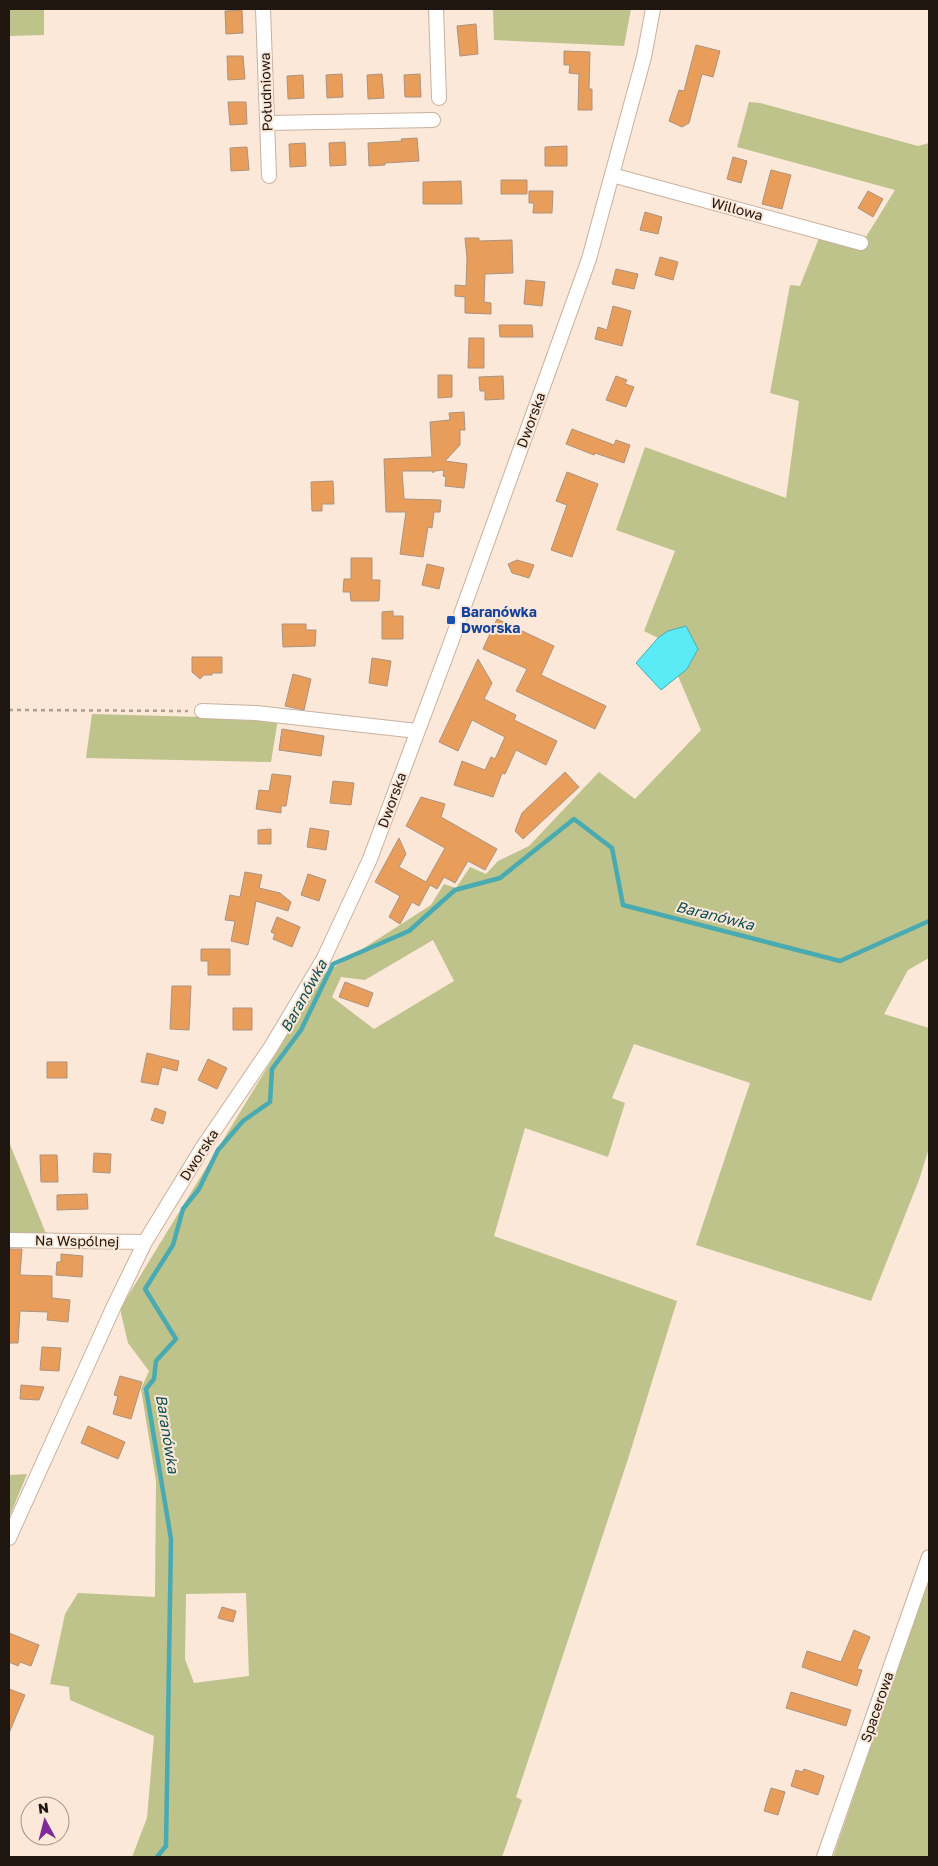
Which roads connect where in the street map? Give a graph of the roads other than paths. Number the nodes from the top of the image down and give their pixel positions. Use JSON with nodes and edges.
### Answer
{"nodes":[{"id":1,"x":263,"y":9,"type":"edge"},
{"id":2,"x":436,"y":9,"type":"edge"},
{"id":3,"x":653,"y":9,"type":"edge"},
{"id":4,"x":439,"y":98,"type":"dead end"},
{"id":5,"x":433,"y":120,"type":"dead end"},
{"id":6,"x":268,"y":123,"type":"junction"},
{"id":7,"x":612,"y":175,"type":"junction"},
{"id":8,"x":270,"y":176,"type":"dead end"},
{"id":9,"x":861,"y":243,"type":"dead end"},
{"id":10,"x":202,"y":711,"type":"road end"},
{"id":11,"x":417,"y":731,"type":"junction"},
{"id":12,"x":9,"y":1240,"type":"edge"},
{"id":13,"x":145,"y":1242,"type":"junction"},
{"id":14,"x":9,"y":1538,"type":"edge"},
{"id":15,"x":929,"y":1557,"type":"edge"},
{"id":16,"x":824,"y":1857,"type":"edge"}],
"edges":[{"from":1,"to":6,"type":"street","name":"Południowa"},
{"from":2,"to":4,"type":"street"},
{"from":3,"to":7,"type":"street","name":"Dworska"},
{"from":5,"to":6,"type":"street"},
{"from":6,"to":8,"type":"street","name":"Południowa"},
{"from":7,"to":9,"type":"street","name":"Willowa"},
{"from":7,"to":11,"type":"street","name":"Dworska"},
{"from":10,"to":11,"type":"street"},
{"from":11,"to":13,"type":"street","name":"Dworska"},
{"from":12,"to":13,"type":"street","name":"Na Wspólnej"},
{"from":13,"to":14,"type":"street","name":"Dworska"},
{"from":15,"to":16,"type":"street","name":"Spacerowa"}]}
